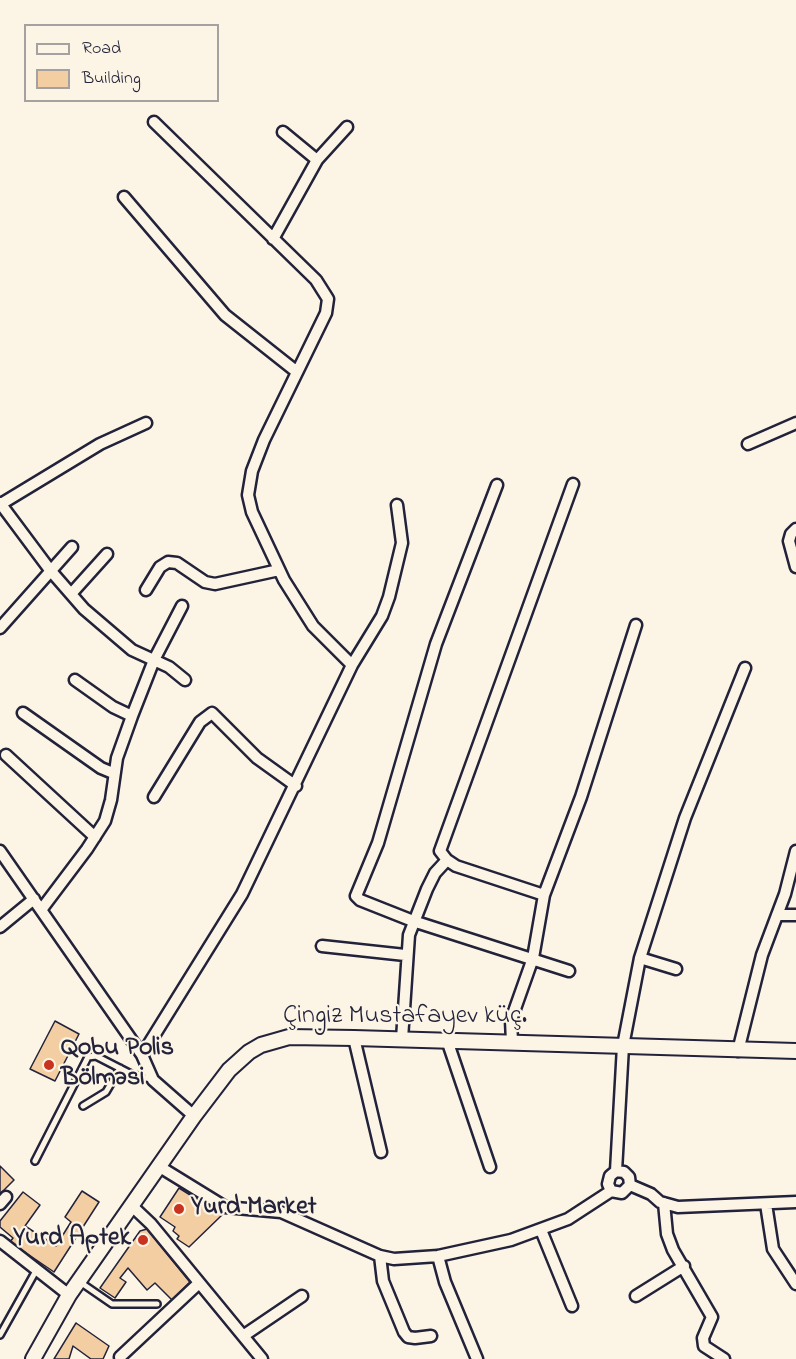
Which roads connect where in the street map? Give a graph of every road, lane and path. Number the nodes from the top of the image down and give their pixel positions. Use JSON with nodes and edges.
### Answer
{"nodes":[{"id":1,"x":154,"y":122,"type":"dead end"},
{"id":2,"x":347,"y":127,"type":"dead end"},
{"id":3,"x":283,"y":132,"type":"dead end"},
{"id":4,"x":317,"y":160,"type":"junction"},
{"id":5,"x":124,"y":197,"type":"dead end"},
{"id":6,"x":273,"y":238,"type":"junction"},
{"id":7,"x":297,"y":372,"type":"junction"},
{"id":8,"x":146,"y":423,"type":"dead end"},
{"id":9,"x":796,"y":423,"type":"edge"},
{"id":10,"x":748,"y":444,"type":"dead end"},
{"id":11,"x":573,"y":484,"type":"dead end"},
{"id":12,"x":497,"y":485,"type":"dead end"},
{"id":13,"x":0,"y":503,"type":"edge"},
{"id":14,"x":397,"y":505,"type":"dead end"},
{"id":15,"x":796,"y":529,"type":"edge"},
{"id":16,"x":72,"y":546,"type":"dead end"},
{"id":17,"x":107,"y":554,"type":"dead end"},
{"id":18,"x":796,"y":567,"type":"edge"},
{"id":19,"x":50,"y":570,"type":"junction"},
{"id":20,"x":279,"y":570,"type":"junction"},
{"id":21,"x":146,"y":590,"type":"dead end"},
{"id":22,"x":71,"y":594,"type":"junction"},
{"id":23,"x":182,"y":606,"type":"dead end"},
{"id":24,"x":636,"y":624,"type":"dead end"},
{"id":25,"x":0,"y":628,"type":"edge"},
{"id":26,"x":154,"y":660,"type":"junction"},
{"id":27,"x":352,"y":665,"type":"junction"},
{"id":28,"x":745,"y":668,"type":"dead end"},
{"id":29,"x":75,"y":680,"type":"dead end"},
{"id":30,"x":185,"y":680,"type":"dead end"},
{"id":31,"x":23,"y":713,"type":"dead end"},
{"id":32,"x":132,"y":716,"type":"junction"},
{"id":33,"x":6,"y":755,"type":"dead end"},
{"id":34,"x":113,"y":773,"type":"junction"},
{"id":35,"x":296,"y":786,"type":"junction"},
{"id":36,"x":154,"y":797,"type":"dead end"},
{"id":37,"x":95,"y":837,"type":"junction"},
{"id":38,"x":796,"y":851,"type":"edge"},
{"id":39,"x":2,"y":857,"type":"edge"},
{"id":40,"x":447,"y":860,"type":"junction"},
{"id":41,"x":544,"y":895,"type":"junction"},
{"id":42,"x":34,"y":898,"type":"junction"},
{"id":43,"x":41,"y":910,"type":"junction"},
{"id":44,"x":777,"y":915,"type":"junction"},
{"id":45,"x":796,"y":915,"type":"edge"},
{"id":46,"x":413,"y":921,"type":"junction"},
{"id":47,"x":0,"y":927,"type":"edge"},
{"id":48,"x":322,"y":946,"type":"dead end"},
{"id":49,"x":405,"y":955,"type":"junction"},
{"id":50,"x":533,"y":958,"type":"junction"},
{"id":51,"x":640,"y":958,"type":"junction"},
{"id":52,"x":676,"y":969,"type":"dead end"},
{"id":53,"x":569,"y":971,"type":"dead end"},
{"id":54,"x":354,"y":1038,"type":"junction"},
{"id":55,"x":402,"y":1039,"type":"junction"},
{"id":56,"x":447,"y":1040,"type":"junction"},
{"id":57,"x":512,"y":1042,"type":"junction"},
{"id":58,"x":623,"y":1046,"type":"junction"},
{"id":59,"x":738,"y":1051,"type":"junction"},
{"id":60,"x":796,"y":1051,"type":"edge"},
{"id":61,"x":141,"y":1055,"type":"junction"},
{"id":62,"x":120,"y":1068,"type":"junction"},
{"id":63,"x":153,"y":1080,"type":"junction"},
{"id":64,"x":83,"y":1106,"type":"dead end"},
{"id":65,"x":194,"y":1116,"type":"junction"},
{"id":66,"x":381,"y":1152,"type":"dead end"},
{"id":67,"x":35,"y":1161,"type":"dead end"},
{"id":68,"x":160,"y":1167,"type":"junction"},
{"id":69,"x":490,"y":1167,"type":"dead end"},
{"id":70,"x":616,"y":1172,"type":"junction"},
{"id":71,"x":630,"y":1185,"type":"junction"},
{"id":72,"x":611,"y":1191,"type":"junction"},
{"id":73,"x":796,"y":1202,"type":"edge"},
{"id":74,"x":664,"y":1203,"type":"junction"},
{"id":75,"x":766,"y":1204,"type":"junction"},
{"id":76,"x":132,"y":1206,"type":"junction"},
{"id":77,"x":541,"y":1230,"type":"junction"},
{"id":78,"x":0,"y":1241,"type":"edge"},
{"id":79,"x":380,"y":1256,"type":"junction"},
{"id":80,"x":438,"y":1256,"type":"junction"},
{"id":81,"x":684,"y":1266,"type":"junction"},
{"id":82,"x":37,"y":1269,"type":"junction"},
{"id":83,"x":79,"y":1281,"type":"junction"},
{"id":84,"x":200,"y":1283,"type":"junction"},
{"id":85,"x":796,"y":1284,"type":"edge"},
{"id":86,"x":69,"y":1295,"type":"junction"},
{"id":87,"x":302,"y":1296,"type":"dead end"},
{"id":88,"x":636,"y":1296,"type":"dead end"},
{"id":89,"x":157,"y":1304,"type":"dead end"},
{"id":90,"x":572,"y":1306,"type":"dead end"},
{"id":91,"x":0,"y":1335,"type":"edge"},
{"id":92,"x":243,"y":1336,"type":"junction"},
{"id":93,"x":431,"y":1336,"type":"dead end"},
{"id":94,"x":120,"y":1357,"type":"dead end"},
{"id":95,"x":257,"y":1357,"type":"edge"},
{"id":96,"x":33,"y":1359,"type":"edge"},
{"id":97,"x":477,"y":1359,"type":"edge"},
{"id":98,"x":724,"y":1359,"type":"edge"}],
"edges":[{"from":1,"to":6,"type":"street"},
{"from":2,"to":4,"type":"street"},
{"from":3,"to":4,"type":"street"},
{"from":4,"to":6,"type":"street"},
{"from":5,"to":7,"type":"street"},
{"from":6,"to":7,"type":"street"},
{"from":7,"to":20,"type":"street"},
{"from":8,"to":13,"type":"street"},
{"from":9,"to":10,"type":"street"},
{"from":11,"to":40,"type":"street"},
{"from":12,"to":46,"type":"street"},
{"from":13,"to":19,"type":"street"},
{"from":14,"to":27,"type":"street"},
{"from":15,"to":18,"type":"street"},
{"from":16,"to":19,"type":"street"},
{"from":17,"to":22,"type":"street"},
{"from":19,"to":22,"type":"street"},
{"from":19,"to":25,"type":"street"},
{"from":20,"to":21,"type":"street"},
{"from":20,"to":27,"type":"street"},
{"from":22,"to":26,"type":"street"},
{"from":23,"to":26,"type":"street"},
{"from":24,"to":41,"type":"street"},
{"from":26,"to":30,"type":"street"},
{"from":26,"to":32,"type":"street"},
{"from":27,"to":35,"type":"street"},
{"from":28,"to":51,"type":"street"},
{"from":29,"to":32,"type":"street"},
{"from":31,"to":34,"type":"street"},
{"from":32,"to":34,"type":"street"},
{"from":33,"to":37,"type":"street"},
{"from":34,"to":37,"type":"street"},
{"from":35,"to":36,"type":"street"},
{"from":35,"to":61,"type":"street"},
{"from":37,"to":43,"type":"street"},
{"from":38,"to":44,"type":"street"},
{"from":39,"to":42,"type":"street"},
{"from":40,"to":41,"type":"street"},
{"from":40,"to":46,"type":"street"},
{"from":41,"to":50,"type":"street"},
{"from":42,"to":43,"type":"street"},
{"from":42,"to":47,"type":"street"},
{"from":43,"to":61,"type":"street"},
{"from":44,"to":45,"type":"street"},
{"from":44,"to":59,"type":"street"},
{"from":46,"to":49,"type":"street"},
{"from":46,"to":50,"type":"street"},
{"from":48,"to":49,"type":"street"},
{"from":49,"to":55,"type":"street"},
{"from":50,"to":53,"type":"street"},
{"from":50,"to":57,"type":"street"},
{"from":51,"to":52,"type":"street"},
{"from":51,"to":58,"type":"street"},
{"from":54,"to":55,"type":"street","name":"Çingiz Mustafayev küç."},
{"from":54,"to":65,"type":"street","name":"Çingiz Mustafayev küç."},
{"from":54,"to":66,"type":"street"},
{"from":55,"to":56,"type":"street","name":"Çingiz Mustafayev küç."},
{"from":56,"to":57,"type":"street","name":"Çingiz Mustafayev küç."},
{"from":56,"to":69,"type":"street"},
{"from":57,"to":58,"type":"street","name":"Çingiz Mustafayev küç."},
{"from":58,"to":59,"type":"street","name":"Çingiz Mustafayev küç."},
{"from":58,"to":70,"type":"street"},
{"from":59,"to":60,"type":"street","name":"Çingiz Mustafayev küç."},
{"from":61,"to":63,"type":"street"},
{"from":62,"to":63,"type":"lane"},
{"from":62,"to":64,"type":"lane"},
{"from":62,"to":67,"type":"lane"},
{"from":63,"to":65,"type":"street"},
{"from":65,"to":68,"type":"street","name":"Çingiz Mustafayev küç."},
{"from":68,"to":76,"type":"street","name":"Çingiz Mustafayev küç."},
{"from":68,"to":79,"type":"street"},
{"from":70,"to":71,"type":"street"},
{"from":70,"to":72,"type":"street"},
{"from":71,"to":72,"type":"street"},
{"from":71,"to":74,"type":"street"},
{"from":72,"to":77,"type":"street"},
{"from":73,"to":75,"type":"street"},
{"from":74,"to":75,"type":"street"},
{"from":74,"to":81,"type":"street"},
{"from":75,"to":85,"type":"street"},
{"from":76,"to":83,"type":"street","name":"Çingiz Mustafayev küç."},
{"from":76,"to":84,"type":"street"},
{"from":77,"to":80,"type":"street"},
{"from":77,"to":90,"type":"street"},
{"from":78,"to":82,"type":"street"},
{"from":79,"to":80,"type":"street"},
{"from":79,"to":93,"type":"street"},
{"from":80,"to":97,"type":"street"},
{"from":81,"to":88,"type":"street"},
{"from":81,"to":98,"type":"street"},
{"from":82,"to":86,"type":"street"},
{"from":82,"to":91,"type":"lane"},
{"from":83,"to":86,"type":"street","name":"Çingiz Mustafayev küç."},
{"from":83,"to":89,"type":"lane"},
{"from":84,"to":92,"type":"street"},
{"from":84,"to":94,"type":"street"},
{"from":86,"to":96,"type":"street","name":"Çingiz Mustafayev küç."},
{"from":87,"to":92,"type":"street"},
{"from":92,"to":95,"type":"street"}]}
